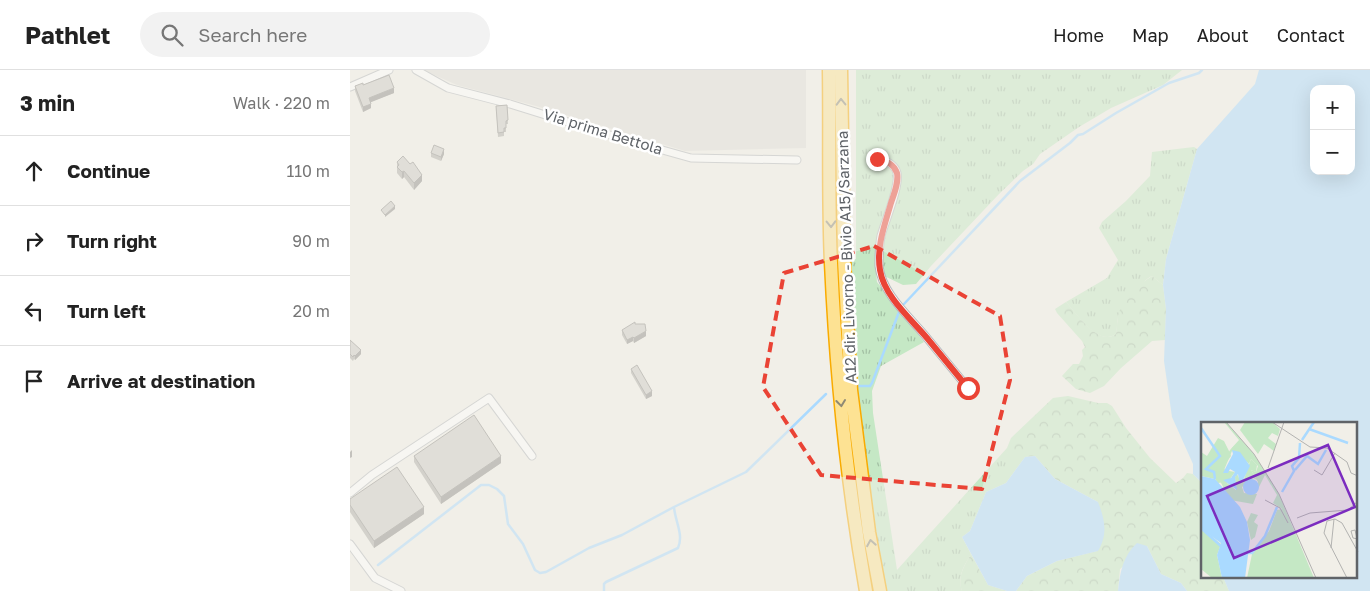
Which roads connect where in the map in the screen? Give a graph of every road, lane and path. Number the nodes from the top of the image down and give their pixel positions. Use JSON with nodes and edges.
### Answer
{"nodes":[{"id":1,"x":389,"y":70,"type":"edge"},
{"id":2,"x":416,"y":70,"type":"edge"},
{"id":3,"x":830,"y":70,"type":"edge"},
{"id":4,"x":841,"y":70,"type":"edge"},
{"id":5,"x":350,"y":87,"type":"edge"},
{"id":6,"x":877,"y":159,"type":"dead end"},
{"id":7,"x":798,"y":160,"type":"dead end"},
{"id":8,"x":968,"y":388,"type":"dead end"},
{"id":9,"x":532,"y":456,"type":"dead end"},
{"id":10,"x":350,"y":493,"type":"edge"},
{"id":11,"x":350,"y":544,"type":"edge"},
{"id":12,"x":401,"y":591,"type":"edge"},
{"id":13,"x":866,"y":591,"type":"edge"},
{"id":14,"x":880,"y":591,"type":"edge"}],
"edges":[{"from":1,"to":5,"type":"street"},
{"from":2,"to":7,"type":"street","name":"Via prima Bettola"},
{"from":3,"to":13,"type":"highway","one_way":true},
{"from":14,"to":4,"type":"highway","name":"A12 dir. Livorno - Bivio A15/Sarzana","one_way":true},
{"from":6,"to":8,"type":"street"},
{"from":9,"to":10,"type":"street"},
{"from":11,"to":12,"type":"street"}]}
